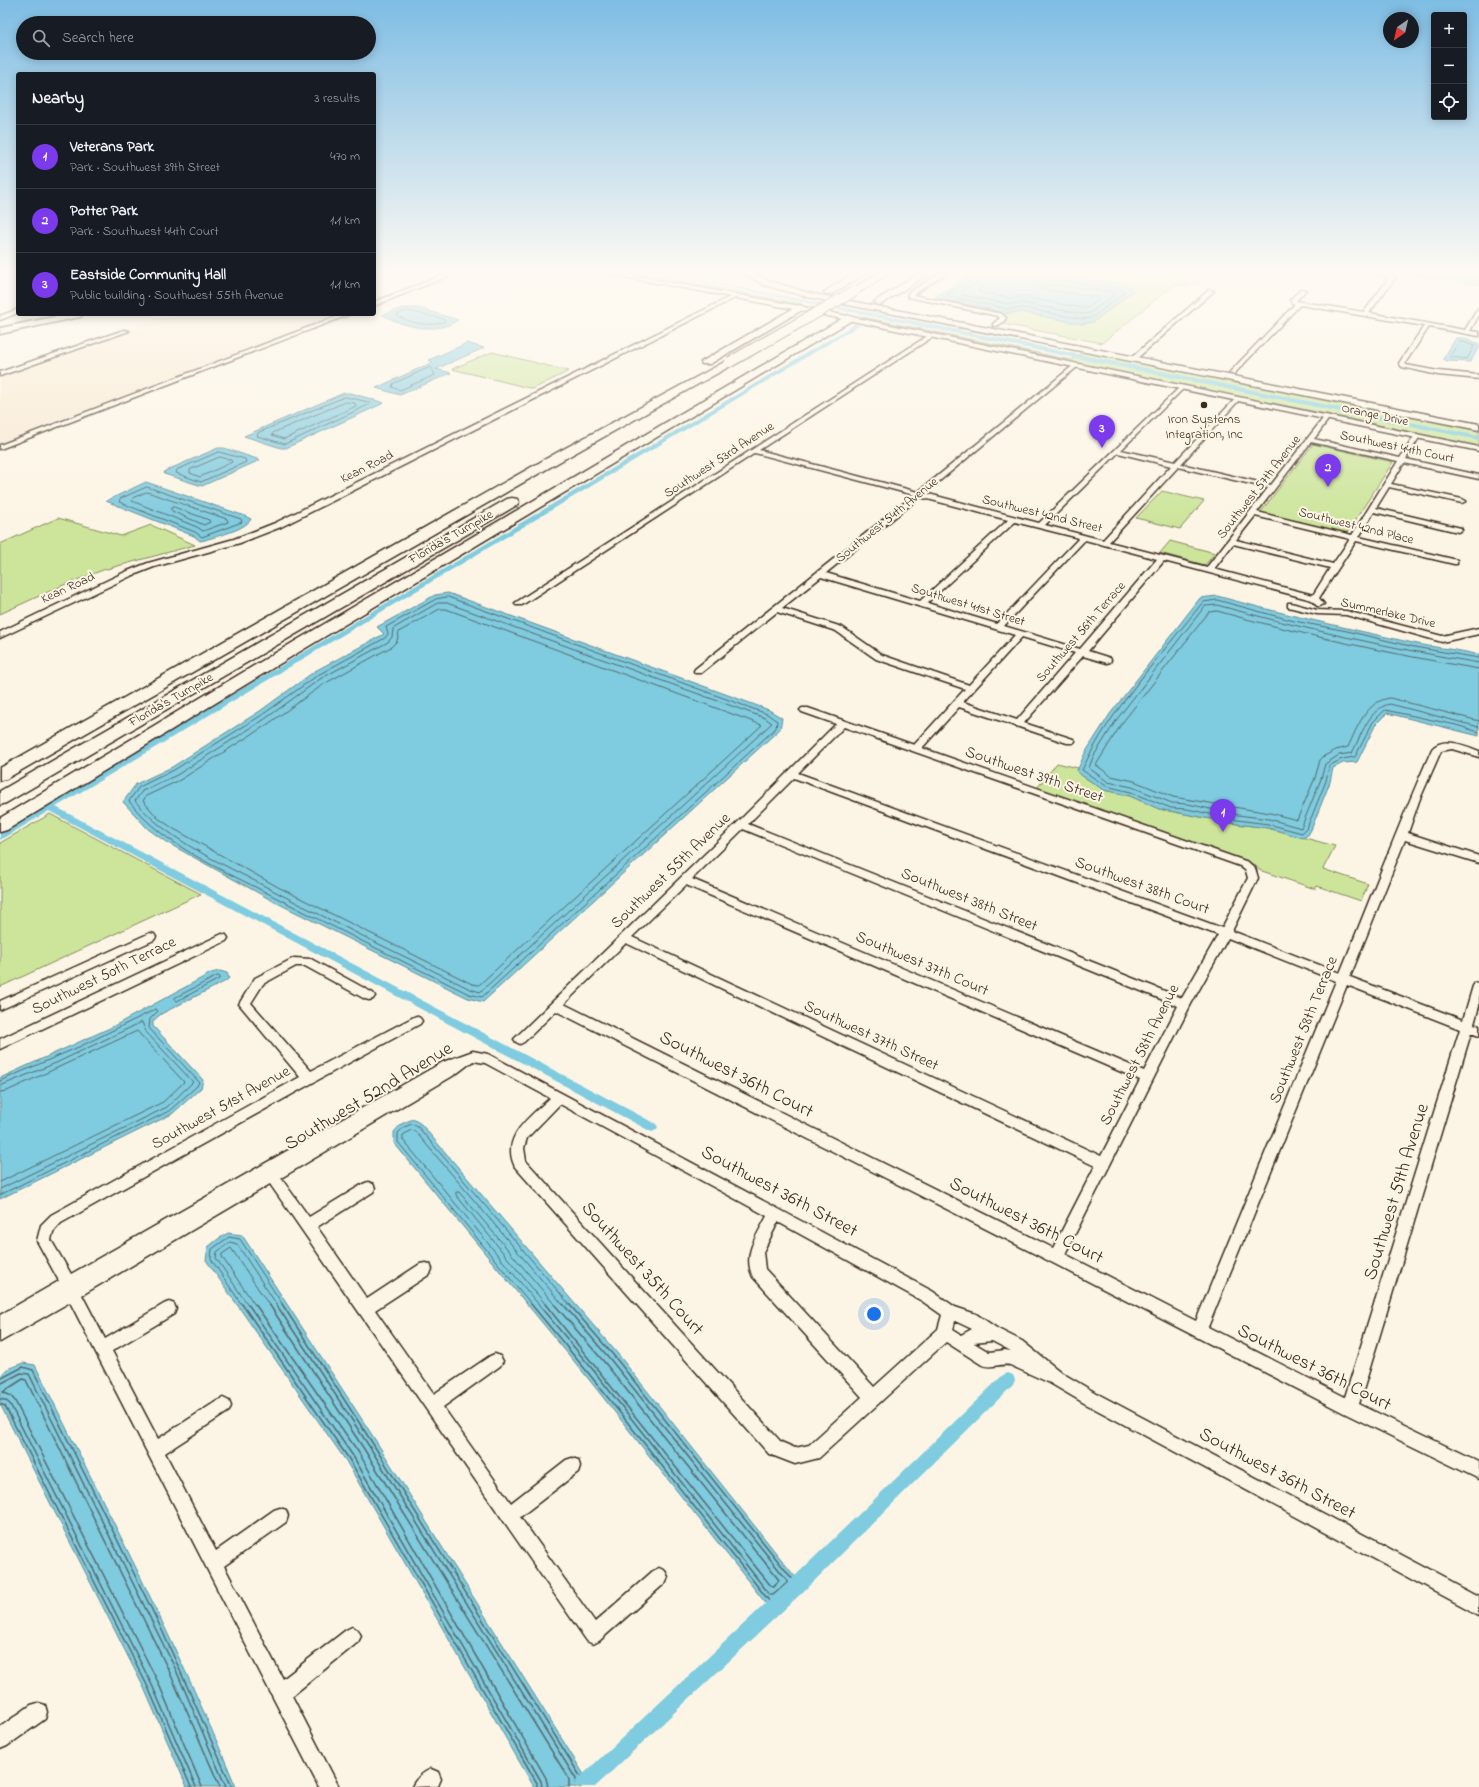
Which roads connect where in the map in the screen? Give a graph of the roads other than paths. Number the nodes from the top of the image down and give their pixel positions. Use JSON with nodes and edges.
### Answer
{"nodes":[{"id":1,"x":52,"y":356,"type":"edge"},
{"id":2,"x":237,"y":356,"type":"edge"},
{"id":3,"x":615,"y":356,"type":"edge"},
{"id":4,"x":714,"y":356,"type":"edge"},
{"id":5,"x":740,"y":356,"type":"edge"},
{"id":6,"x":785,"y":356,"type":"edge"},
{"id":7,"x":900,"y":356,"type":"edge"},
{"id":8,"x":1029,"y":356,"type":"edge"},
{"id":9,"x":1138,"y":356,"type":"edge"},
{"id":10,"x":1138,"y":356,"type":"edge"},
{"id":11,"x":1247,"y":356,"type":"edge"},
{"id":12,"x":1406,"y":356,"type":"edge"},
{"id":13,"x":745,"y":366,"type":"dead end"},
{"id":14,"x":1075,"y":366,"type":"junction"},
{"id":15,"x":1232,"y":372,"type":"junction"},
{"id":16,"x":0,"y":374,"type":"edge"},
{"id":17,"x":1479,"y":377,"type":"edge"},
{"id":18,"x":1181,"y":388,"type":"junction"},
{"id":19,"x":704,"y":390,"type":"dead end"},
{"id":20,"x":1344,"y":397,"type":"junction"},
{"id":21,"x":1237,"y":399,"type":"junction"},
{"id":22,"x":1327,"y":417,"type":"junction"},
{"id":23,"x":1479,"y":422,"type":"edge"},
{"id":24,"x":1479,"y":427,"type":"edge"},
{"id":25,"x":1417,"y":436,"type":"junction"},
{"id":26,"x":1310,"y":440,"type":"junction"},
{"id":27,"x":0,"y":447,"type":"edge"},
{"id":28,"x":1479,"y":449,"type":"edge"},
{"id":29,"x":754,"y":451,"type":"junction"},
{"id":30,"x":1116,"y":452,"type":"junction"},
{"id":31,"x":562,"y":455,"type":"junction"},
{"id":32,"x":1402,"y":460,"type":"junction"},
{"id":33,"x":1177,"y":465,"type":"junction"},
{"id":34,"x":1479,"y":477,"type":"edge"},
{"id":35,"x":1388,"y":485,"type":"junction"},
{"id":36,"x":1272,"y":488,"type":"junction"},
{"id":37,"x":919,"y":494,"type":"junction"},
{"id":38,"x":524,"y":495,"type":"dead end"},
{"id":39,"x":1462,"y":502,"type":"dead end"},
{"id":40,"x":1372,"y":509,"type":"junction"},
{"id":41,"x":1252,"y":513,"type":"junction"},
{"id":42,"x":1014,"y":519,"type":"junction"},
{"id":43,"x":1040,"y":526,"type":"junction"},
{"id":44,"x":1458,"y":530,"type":"dead end"},
{"id":45,"x":1084,"y":537,"type":"junction"},
{"id":46,"x":1354,"y":538,"type":"junction"},
{"id":47,"x":1232,"y":541,"type":"junction"},
{"id":48,"x":1105,"y":542,"type":"junction"},
{"id":49,"x":1163,"y":557,"type":"junction"},
{"id":50,"x":1454,"y":562,"type":"dead end"},
{"id":51,"x":1335,"y":567,"type":"junction"},
{"id":52,"x":1209,"y":570,"type":"junction"},
{"id":53,"x":821,"y":574,"type":"junction"},
{"id":54,"x":519,"y":603,"type":"dead end"},
{"id":55,"x":922,"y":604,"type":"junction"},
{"id":56,"x":1291,"y":605,"type":"dead end"},
{"id":57,"x":777,"y":609,"type":"junction"},
{"id":58,"x":999,"y":627,"type":"junction"},
{"id":59,"x":1479,"y":631,"type":"edge"},
{"id":60,"x":1020,"y":634,"type":"junction"},
{"id":61,"x":0,"y":635,"type":"edge"},
{"id":62,"x":1081,"y":652,"type":"junction"},
{"id":63,"x":1107,"y":660,"type":"dead end"},
{"id":64,"x":698,"y":671,"type":"dead end"},
{"id":65,"x":970,"y":688,"type":"junction"},
{"id":66,"x":957,"y":703,"type":"junction"},
{"id":67,"x":805,"y":710,"type":"dead end"},
{"id":68,"x":842,"y":723,"type":"junction"},
{"id":69,"x":1019,"y":723,"type":"junction"},
{"id":70,"x":1070,"y":741,"type":"dead end"},
{"id":71,"x":915,"y":749,"type":"junction"},
{"id":72,"x":1479,"y":754,"type":"edge"},
{"id":73,"x":793,"y":774,"type":"junction"},
{"id":74,"x":0,"y":775,"type":"edge"},
{"id":75,"x":21,"y":787,"type":"junction"},
{"id":76,"x":0,"y":799,"type":"edge"},
{"id":77,"x":0,"y":806,"type":"edge"},
{"id":78,"x":741,"y":825,"type":"junction"},
{"id":79,"x":0,"y":826,"type":"edge"},
{"id":80,"x":1402,"y":835,"type":"junction"},
{"id":81,"x":1479,"y":860,"type":"edge"},
{"id":82,"x":1252,"y":870,"type":"joint"},
{"id":83,"x":685,"y":880,"type":"junction"},
{"id":84,"x":1225,"y":933,"type":"junction"},
{"id":85,"x":150,"y":936,"type":"dead end"},
{"id":86,"x":222,"y":938,"type":"dead end"},
{"id":87,"x":624,"y":938,"type":"junction"},
{"id":88,"x":1343,"y":980,"type":"junction"},
{"id":89,"x":1479,"y":986,"type":"edge"},
{"id":90,"x":369,"y":996,"type":"dead end"},
{"id":91,"x":1185,"y":1004,"type":"junction"},
{"id":92,"x":555,"y":1005,"type":"junction"},
{"id":93,"x":0,"y":1006,"type":"edge"},
{"id":94,"x":416,"y":1021,"type":"dead end"},
{"id":95,"x":1473,"y":1028,"type":"edge"},
{"id":96,"x":520,"y":1039,"type":"dead end"},
{"id":97,"x":0,"y":1044,"type":"edge"},
{"id":98,"x":473,"y":1056,"type":"joint"},
{"id":99,"x":309,"y":1078,"type":"junction"},
{"id":100,"x":1147,"y":1078,"type":"junction"},
{"id":101,"x":559,"y":1097,"type":"junction"},
{"id":102,"x":1104,"y":1164,"type":"junction"},
{"id":103,"x":270,"y":1172,"type":"junction"},
{"id":104,"x":368,"y":1188,"type":"dead end"},
{"id":105,"x":775,"y":1214,"type":"junction"},
{"id":106,"x":307,"y":1226,"type":"junction"},
{"id":107,"x":1056,"y":1257,"type":"junction"},
{"id":108,"x":425,"y":1269,"type":"dead end"},
{"id":109,"x":71,"y":1288,"type":"junction"},
{"id":110,"x":365,"y":1308,"type":"junction"},
{"id":111,"x":169,"y":1309,"type":"dead end"},
{"id":112,"x":950,"y":1312,"type":"junction"},
{"id":113,"x":0,"y":1323,"type":"edge"},
{"id":114,"x":1199,"y":1331,"type":"junction"},
{"id":115,"x":944,"y":1332,"type":"junction"},
{"id":116,"x":993,"y":1334,"type":"junction"},
{"id":117,"x":0,"y":1335,"type":"edge"},
{"id":118,"x":961,"y":1344,"type":"junction"},
{"id":119,"x":102,"y":1349,"type":"junction"},
{"id":120,"x":495,"y":1361,"type":"dead end"},
{"id":121,"x":1056,"y":1378,"type":"junction"},
{"id":122,"x":873,"y":1397,"type":"junction"},
{"id":123,"x":432,"y":1405,"type":"junction"},
{"id":124,"x":224,"y":1406,"type":"dead end"},
{"id":125,"x":1350,"y":1408,"type":"junction"},
{"id":126,"x":155,"y":1450,"type":"junction"},
{"id":127,"x":572,"y":1466,"type":"dead end"},
{"id":128,"x":1479,"y":1471,"type":"edge"},
{"id":129,"x":509,"y":1515,"type":"junction"},
{"id":130,"x":280,"y":1516,"type":"dead end"},
{"id":131,"x":213,"y":1563,"type":"junction"},
{"id":132,"x":659,"y":1577,"type":"dead end"},
{"id":133,"x":1479,"y":1606,"type":"edge"},
{"id":134,"x":352,"y":1636,"type":"dead end"},
{"id":135,"x":280,"y":1693,"type":"junction"},
{"id":136,"x":38,"y":1712,"type":"dead end"},
{"id":137,"x":0,"y":1739,"type":"edge"},
{"id":138,"x":329,"y":1787,"type":"edge"}],
"edges":[{"from":1,"to":16,"type":"street"},
{"from":2,"to":27,"type":"street"},
{"from":3,"to":61,"type":"street","name":"Kean Road"},
{"from":4,"to":31,"type":"highway"},
{"from":5,"to":31,"type":"highway","name":"Florida's Turnpike","bridge":true},
{"from":6,"to":79,"type":"highway"},
{"from":7,"to":29,"type":"street","name":"Southwest 53rd Avenue"},
{"from":8,"to":14,"type":"street","name":"Orange Drive"},
{"from":9,"to":15,"type":"main road"},
{"from":10,"to":20,"type":"main road"},
{"from":11,"to":15,"type":"street"},
{"from":12,"to":17,"type":"street"},
{"from":13,"to":19,"type":"highway"},
{"from":14,"to":18,"type":"street","name":"Orange Drive"},
{"from":14,"to":37,"type":"street","name":"Southwest 54th Avenue"},
{"from":15,"to":20,"type":"main road"},
{"from":18,"to":21,"type":"street","name":"Orange Drive"},
{"from":18,"to":30,"type":"street"},
{"from":20,"to":23,"type":"main road"},
{"from":20,"to":24,"type":"main road"},
{"from":21,"to":22,"type":"street","name":"Orange Drive"},
{"from":21,"to":33,"type":"street"},
{"from":22,"to":25,"type":"street","name":"Orange Drive"},
{"from":22,"to":26,"type":"street","name":"Southwest 57th Avenue"},
{"from":25,"to":28,"type":"street","name":"Orange Drive"},
{"from":25,"to":32,"type":"street"},
{"from":26,"to":32,"type":"street","name":"Southwest 44th Court"},
{"from":26,"to":36,"type":"street","name":"Southwest 57th Avenue"},
{"from":29,"to":37,"type":"street","name":"Southwest 42nd Street"},
{"from":29,"to":54,"type":"street","name":"Southwest 53rd Avenue"},
{"from":30,"to":33,"type":"street"},
{"from":30,"to":43,"type":"street"},
{"from":31,"to":74,"type":"highway","name":"Florida's Turnpike"},
{"from":32,"to":34,"type":"street","name":"Southwest 44th Court"},
{"from":32,"to":35,"type":"street"},
{"from":33,"to":36,"type":"street"},
{"from":33,"to":48,"type":"street"},
{"from":35,"to":39,"type":"street"},
{"from":35,"to":40,"type":"street"},
{"from":36,"to":41,"type":"street","name":"Southwest 57th Avenue"},
{"from":37,"to":42,"type":"street","name":"Southwest 42nd Street"},
{"from":37,"to":53,"type":"street","name":"Southwest 54th Avenue"},
{"from":38,"to":75,"type":"highway","name":"Florida's Turnpike"},
{"from":40,"to":44,"type":"street"},
{"from":40,"to":46,"type":"street"},
{"from":41,"to":46,"type":"street","name":"Southwest 42nd Place"},
{"from":41,"to":47,"type":"street","name":"Southwest 57th Avenue"},
{"from":42,"to":43,"type":"street","name":"Southwest 42nd Street"},
{"from":42,"to":55,"type":"street"},
{"from":43,"to":45,"type":"street","name":"Southwest 42nd Street"},
{"from":45,"to":48,"type":"street","name":"Southwest 42nd Street"},
{"from":45,"to":58,"type":"street"},
{"from":46,"to":50,"type":"street","name":"Southwest 42nd Place"},
{"from":46,"to":51,"type":"street"},
{"from":47,"to":51,"type":"street"},
{"from":47,"to":52,"type":"street","name":"Southwest 57th Avenue"},
{"from":48,"to":49,"type":"street","name":"Southwest 42nd Street"},
{"from":49,"to":52,"type":"street","name":"Southwest 42nd Street"},
{"from":49,"to":62,"type":"street","name":"Southwest 56th Terrace"},
{"from":51,"to":52,"type":"street","name":"Southwest 42nd Street"},
{"from":53,"to":55,"type":"street","name":"Southwest 41st Street"},
{"from":53,"to":57,"type":"street","name":"Southwest 54th Avenue"},
{"from":55,"to":58,"type":"street","name":"Southwest 41st Street"},
{"from":56,"to":59,"type":"street","name":"Summerlake Drive"},
{"from":57,"to":64,"type":"street","name":"Southwest 54th Avenue"},
{"from":57,"to":65,"type":"street"},
{"from":58,"to":60,"type":"street","name":"Southwest 41st Street"},
{"from":60,"to":62,"type":"street","name":"Southwest 41st Street"},
{"from":60,"to":65,"type":"street"},
{"from":62,"to":63,"type":"street","name":"Southwest 41st Street"},
{"from":62,"to":69,"type":"street","name":"Southwest 56th Terrace"},
{"from":65,"to":66,"type":"street"},
{"from":66,"to":69,"type":"street"},
{"from":66,"to":71,"type":"street"},
{"from":67,"to":68,"type":"street","name":"Southwest 39th Street"},
{"from":68,"to":71,"type":"street","name":"Southwest 39th Street"},
{"from":68,"to":73,"type":"street","name":"Southwest 55th Avenue"},
{"from":69,"to":70,"type":"street"},
{"from":71,"to":82,"type":"street","name":"Southwest 39th Street"},
{"from":72,"to":80,"type":"street","name":"Southwest 58th Terrace"},
{"from":73,"to":78,"type":"street","name":"Southwest 55th Avenue"},
{"from":73,"to":84,"type":"street","name":"Southwest 38th Court"},
{"from":75,"to":76,"type":"highway","name":"Florida's Turnpike"},
{"from":75,"to":77,"type":"highway"},
{"from":78,"to":83,"type":"street","name":"Southwest 55th Avenue"},
{"from":78,"to":91,"type":"street","name":"Southwest 38th Street"},
{"from":80,"to":81,"type":"street"},
{"from":80,"to":88,"type":"street","name":"Southwest 58th Terrace"},
{"from":82,"to":84,"type":"street","name":"Southwest 58th Avenue"},
{"from":83,"to":87,"type":"street","name":"Southwest 55th Avenue"},
{"from":83,"to":100,"type":"street","name":"Southwest 37th Court"},
{"from":84,"to":88,"type":"street","name":"Southwest 38th Court"},
{"from":84,"to":91,"type":"street","name":"Southwest 58th Avenue"},
{"from":85,"to":93,"type":"street"},
{"from":86,"to":97,"type":"street","name":"Southwest 50th Terrace"},
{"from":87,"to":92,"type":"street","name":"Southwest 55th Avenue"},
{"from":87,"to":102,"type":"street","name":"Southwest 37th Street"},
{"from":88,"to":95,"type":"street","name":"Southwest 38th Court"},
{"from":88,"to":114,"type":"street","name":"Southwest 58th Terrace"},
{"from":89,"to":95,"type":"street","name":"Southwest 59th Avenue"},
{"from":90,"to":99,"type":"street"},
{"from":91,"to":100,"type":"street","name":"Southwest 58th Avenue"},
{"from":92,"to":96,"type":"street","name":"Southwest 55th Avenue"},
{"from":92,"to":107,"type":"street","name":"Southwest 36th Court"},
{"from":94,"to":99,"type":"street","name":"Southwest 51st Avenue"},
{"from":95,"to":125,"type":"street","name":"Southwest 59th Avenue"},
{"from":98,"to":101,"type":"street","name":"Southwest 36th Street"},
{"from":98,"to":103,"type":"street","name":"Southwest 52nd Avenue"},
{"from":99,"to":109,"type":"street","name":"Southwest 51st Avenue"},
{"from":100,"to":102,"type":"street","name":"Southwest 58th Avenue"},
{"from":101,"to":105,"type":"street","name":"Southwest 36th Street"},
{"from":101,"to":122,"type":"street","name":"Southwest 35th Court"},
{"from":102,"to":107,"type":"street","name":"Southwest 58th Avenue"},
{"from":103,"to":106,"type":"street"},
{"from":103,"to":109,"type":"street","name":"Southwest 52nd Avenue"},
{"from":104,"to":106,"type":"street"},
{"from":105,"to":112,"type":"street","name":"Southwest 36th Street"},
{"from":105,"to":122,"type":"street"},
{"from":106,"to":110,"type":"street"},
{"from":107,"to":114,"type":"street","name":"Southwest 36th Court"},
{"from":108,"to":110,"type":"street"},
{"from":109,"to":113,"type":"street","name":"Southwest 52nd Avenue"},
{"from":109,"to":117,"type":"street","name":"Southwest 52nd Avenue"},
{"from":109,"to":119,"type":"street"},
{"from":110,"to":123,"type":"street"},
{"from":111,"to":119,"type":"street"},
{"from":112,"to":115,"type":"street"},
{"from":112,"to":116,"type":"street","name":"Southwest 36th Street"},
{"from":114,"to":125,"type":"street","name":"Southwest 36th Court"},
{"from":115,"to":118,"type":"street","name":"Southwest 36th Street"},
{"from":115,"to":122,"type":"street"},
{"from":116,"to":118,"type":"street"},
{"from":116,"to":121,"type":"street","name":"Southwest 36th Street"},
{"from":118,"to":121,"type":"street","name":"Southwest 36th Street"},
{"from":119,"to":126,"type":"street"},
{"from":120,"to":123,"type":"street"},
{"from":121,"to":133,"type":"street","name":"Southwest 36th Street"},
{"from":123,"to":129,"type":"street"},
{"from":124,"to":126,"type":"street"},
{"from":125,"to":128,"type":"street","name":"Southwest 36th Court"},
{"from":126,"to":131,"type":"street"},
{"from":127,"to":129,"type":"street"},
{"from":129,"to":132,"type":"street"},
{"from":130,"to":131,"type":"street"},
{"from":131,"to":135,"type":"street"},
{"from":134,"to":135,"type":"street"},
{"from":135,"to":138,"type":"street"},
{"from":136,"to":137,"type":"street"}]}
